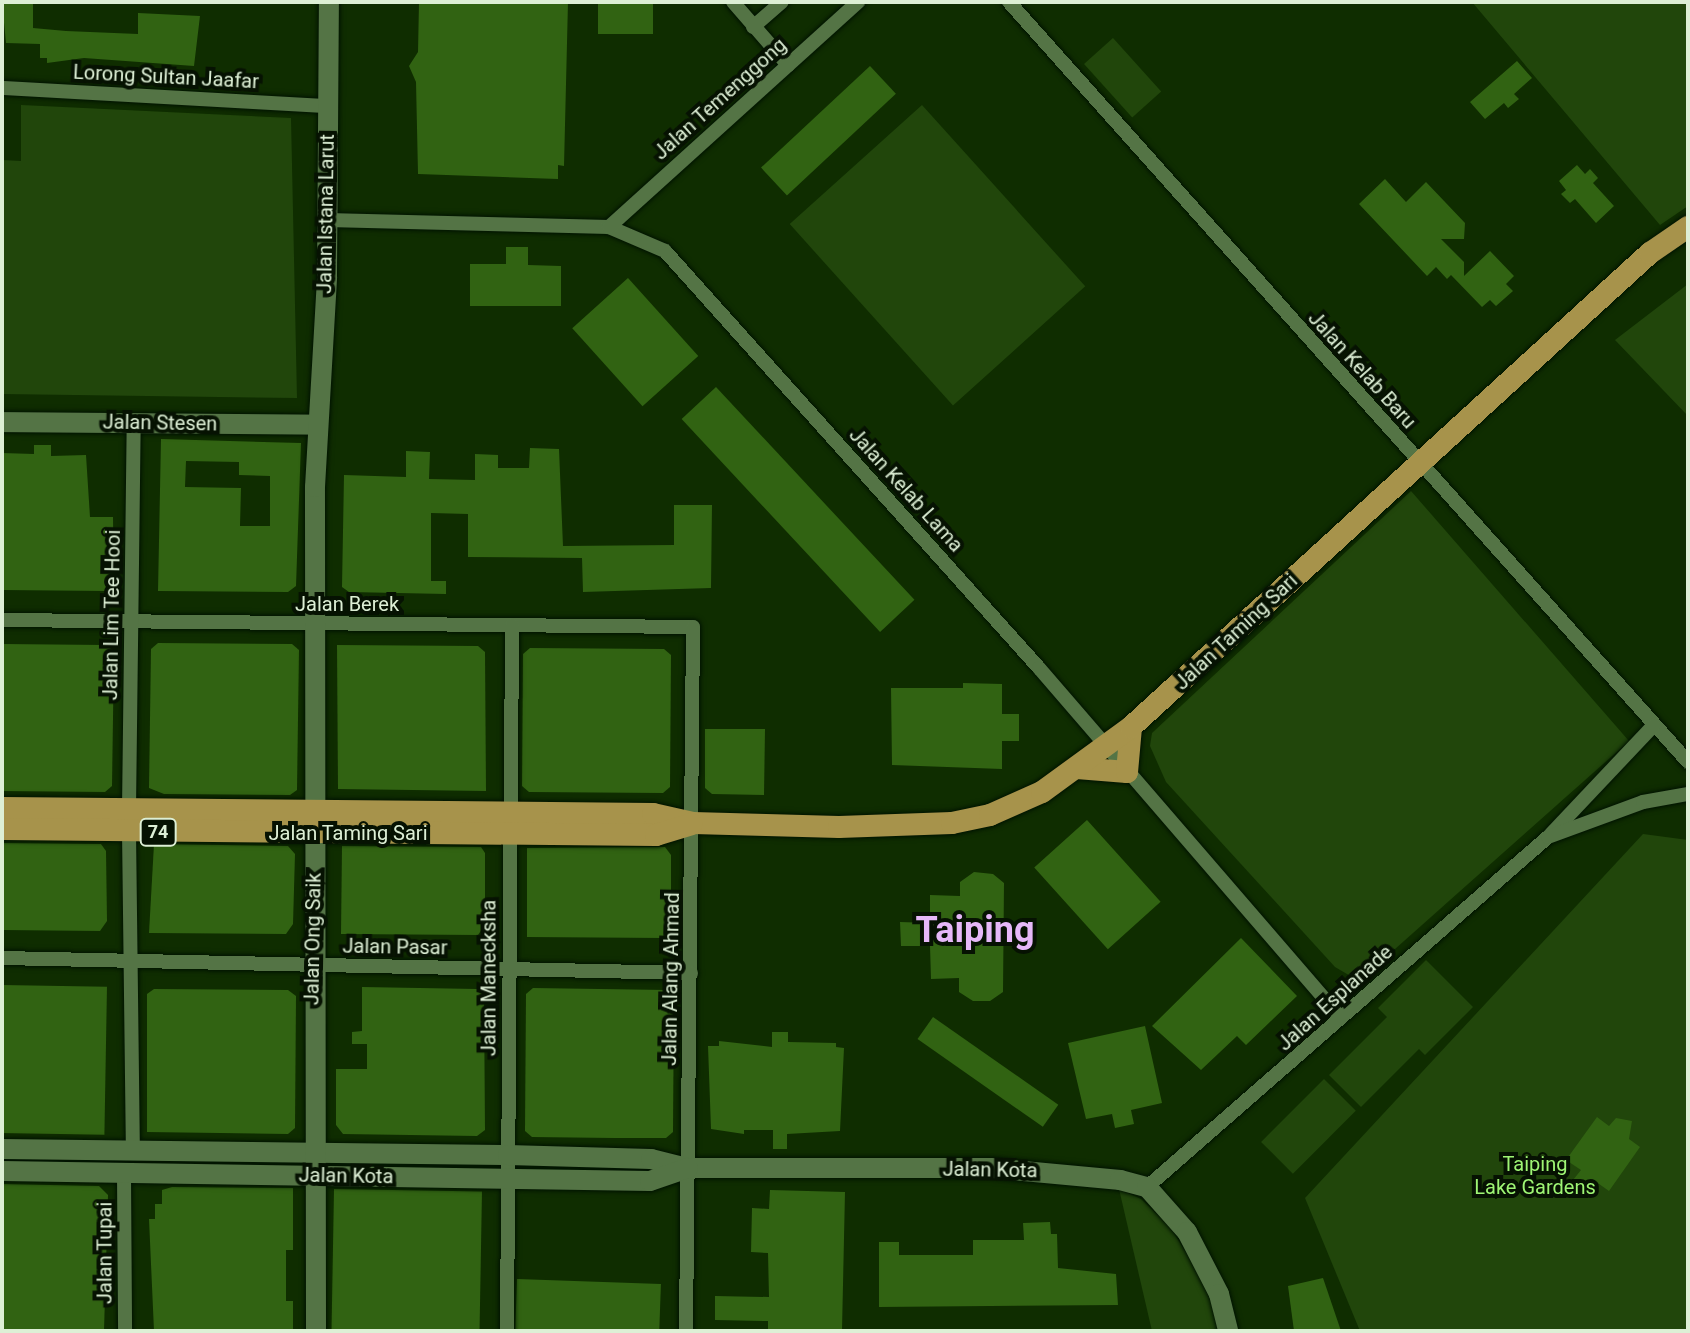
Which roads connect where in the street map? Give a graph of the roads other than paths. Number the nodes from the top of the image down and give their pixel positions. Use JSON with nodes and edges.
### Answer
{"nodes":[{"id":1,"x":329,"y":2,"type":"edge"},
{"id":2,"x":733,"y":2,"type":"edge"},
{"id":3,"x":782,"y":2,"type":"edge"},
{"id":4,"x":858,"y":2,"type":"edge"},
{"id":5,"x":1009,"y":2,"type":"edge"},
{"id":6,"x":753,"y":27,"type":"junction"},
{"id":7,"x":788,"y":65,"type":"junction"},
{"id":8,"x":2,"y":88,"type":"edge"},
{"id":9,"x":327,"y":106,"type":"junction"},
{"id":10,"x":327,"y":220,"type":"junction"},
{"id":11,"x":609,"y":227,"type":"junction"},
{"id":12,"x":1688,"y":227,"type":"edge"},
{"id":13,"x":2,"y":422,"type":"edge"},
{"id":14,"x":134,"y":422,"type":"junction"},
{"id":15,"x":318,"y":425,"type":"junction"},
{"id":16,"x":1418,"y":464,"type":"junction"},
{"id":17,"x":2,"y":620,"type":"edge"},
{"id":18,"x":132,"y":622,"type":"junction"},
{"id":19,"x":315,"y":624,"type":"junction"},
{"id":20,"x":512,"y":625,"type":"junction"},
{"id":21,"x":693,"y":627,"type":"joint"},
{"id":22,"x":1654,"y":725,"type":"junction"},
{"id":23,"x":1131,"y":727,"type":"junction"},
{"id":24,"x":1105,"y":748,"type":"junction"},
{"id":25,"x":1688,"y":762,"type":"edge"},
{"id":26,"x":1077,"y":768,"type":"junction"},
{"id":27,"x":1127,"y":772,"type":"junction"},
{"id":28,"x":1688,"y":794,"type":"edge"},
{"id":29,"x":2,"y":808,"type":"edge"},
{"id":30,"x":316,"y":810,"type":"junction"},
{"id":31,"x":129,"y":820,"type":"junction"},
{"id":32,"x":510,"y":822,"type":"junction"},
{"id":33,"x":693,"y":823,"type":"junction"},
{"id":34,"x":2,"y":829,"type":"edge"},
{"id":35,"x":315,"y":833,"type":"junction"},
{"id":36,"x":1548,"y":837,"type":"junction"},
{"id":37,"x":2,"y":958,"type":"edge"},
{"id":38,"x":131,"y":961,"type":"junction"},
{"id":39,"x":313,"y":966,"type":"junction"},
{"id":40,"x":509,"y":969,"type":"junction"},
{"id":41,"x":691,"y":973,"type":"junction"},
{"id":42,"x":1341,"y":1018,"type":"junction"},
{"id":43,"x":2,"y":1149,"type":"edge"},
{"id":44,"x":133,"y":1150,"type":"junction"},
{"id":45,"x":314,"y":1152,"type":"junction"},
{"id":46,"x":508,"y":1155,"type":"junction"},
{"id":47,"x":688,"y":1168,"type":"junction"},
{"id":48,"x":2,"y":1171,"type":"edge"},
{"id":49,"x":124,"y":1175,"type":"junction"},
{"id":50,"x":313,"y":1176,"type":"junction"},
{"id":51,"x":508,"y":1179,"type":"junction"},
{"id":52,"x":1147,"y":1187,"type":"junction"},
{"id":53,"x":125,"y":1331,"type":"edge"},
{"id":54,"x":316,"y":1331,"type":"edge"},
{"id":55,"x":507,"y":1331,"type":"edge"},
{"id":56,"x":686,"y":1331,"type":"edge"},
{"id":57,"x":1228,"y":1331,"type":"edge"}],
"edges":[{"from":1,"to":9,"type":"main road","name":"Jalan Istana Larut"},
{"from":2,"to":6,"type":"street"},
{"from":3,"to":6,"type":"street"},
{"from":4,"to":7,"type":"street","name":"Jalan Temenggong"},
{"from":5,"to":16,"type":"street","name":"Jalan Kelab Baru"},
{"from":6,"to":7,"type":"street"},
{"from":7,"to":11,"type":"street","name":"Jalan Temenggong"},
{"from":8,"to":9,"type":"street","name":"Lorong Sultan Jaafar"},
{"from":9,"to":10,"type":"main road","name":"Jalan Istana Larut"},
{"from":10,"to":11,"type":"street","name":"Jalan Kelab Lama"},
{"from":10,"to":15,"type":"main road","name":"Jalan Istana Larut"},
{"from":11,"to":24,"type":"street","name":"Jalan Kelab Lama"},
{"from":12,"to":16,"type":"main road","name":"Jalan Taming Sari"},
{"from":13,"to":14,"type":"main road","name":"Jalan Stesen"},
{"from":14,"to":15,"type":"main road","name":"Jalan Stesen"},
{"from":14,"to":18,"type":"street","name":"Jalan Lim Tee Hooi"},
{"from":15,"to":19,"type":"main road","name":"Jalan Ong Saik"},
{"from":16,"to":22,"type":"street","name":"Jalan Kelab Baru"},
{"from":16,"to":23,"type":"main road","name":"Jalan Taming Sari"},
{"from":17,"to":18,"type":"street","name":"Jalan Berek"},
{"from":18,"to":19,"type":"street","name":"Jalan Berek"},
{"from":18,"to":31,"type":"street","name":"Jalan Lim Tee Hooi"},
{"from":19,"to":20,"type":"street","name":"Jalan Berek"},
{"from":19,"to":30,"type":"main road","name":"Jalan Ong Saik"},
{"from":20,"to":21,"type":"street","name":"Jalan Berek"},
{"from":20,"to":32,"type":"street","name":"Jalan Manecksha"},
{"from":21,"to":33,"type":"street","name":"Jalan Alang Ahmad"},
{"from":22,"to":25,"type":"street","name":"Jalan Kelab Baru"},
{"from":22,"to":36,"type":"street","name":"Jalan Esplanade"},
{"from":23,"to":24,"type":"main road","name":"Jalan Taming Sari"},
{"from":23,"to":27,"type":"main road"},
{"from":24,"to":26,"type":"main road","name":"Jalan Taming Sari"},
{"from":24,"to":27,"type":"street","name":"Jalan Kelab Lama"},
{"from":26,"to":27,"type":"main road"},
{"from":26,"to":33,"type":"main road","name":"Jalan Taming Sari"},
{"from":27,"to":42,"type":"street","name":"Jalan Kelab Lama"},
{"from":28,"to":36,"type":"street","name":"Jalan Esplanade"},
{"from":29,"to":31,"type":"main road","name":"Jalan Taming Sari","number":"74"},
{"from":30,"to":31,"type":"main road","name":"Jalan Taming Sari","number":"74"},
{"from":30,"to":32,"type":"main road","name":"Jalan Taming Sari","number":"74"},
{"from":30,"to":35,"type":"main road","name":"Jalan Ong Saik"},
{"from":31,"to":34,"type":"main road","name":"Jalan Taming Sari","number":"74"},
{"from":31,"to":35,"type":"main road","name":"Jalan Taming Sari","number":"74"},
{"from":31,"to":38,"type":"street","name":"Jalan Lim Tee Hooi"},
{"from":32,"to":33,"type":"main road","name":"Jalan Taming Sari","number":"74"},
{"from":32,"to":35,"type":"main road","name":"Jalan Taming Sari","number":"74"},
{"from":32,"to":40,"type":"street","name":"Jalan Manecksha"},
{"from":33,"to":41,"type":"street","name":"Jalan Alang Ahmad"},
{"from":35,"to":39,"type":"main road","name":"Jalan Ong Saik"},
{"from":36,"to":42,"type":"street","name":"Jalan Esplanade"},
{"from":37,"to":38,"type":"street","name":"Jalan Pasar"},
{"from":38,"to":39,"type":"street","name":"Jalan Pasar"},
{"from":38,"to":44,"type":"street","name":"Jalan Lim Tee Hooi"},
{"from":39,"to":40,"type":"street","name":"Jalan Pasar"},
{"from":39,"to":45,"type":"main road","name":"Jalan Ong Saik"},
{"from":40,"to":41,"type":"street","name":"Jalan Pasar"},
{"from":40,"to":46,"type":"street","name":"Jalan Manecksha"},
{"from":41,"to":47,"type":"street","name":"Jalan Alang Ahmad"},
{"from":42,"to":52,"type":"street","name":"Jalan Esplanade"},
{"from":43,"to":44,"type":"main road","name":"Jalan Kota"},
{"from":44,"to":45,"type":"main road","name":"Jalan Kota"},
{"from":45,"to":46,"type":"main road","name":"Jalan Kota"},
{"from":45,"to":50,"type":"main road","name":"Jalan Ong Saik"},
{"from":46,"to":47,"type":"main road","name":"Jalan Kota"},
{"from":46,"to":51,"type":"street","name":"Jalan Manecksha"},
{"from":47,"to":51,"type":"main road","name":"Jalan Kota"},
{"from":47,"to":52,"type":"main road","name":"Jalan Kota"},
{"from":47,"to":56,"type":"street","name":"Jalan Alang Ahmad"},
{"from":48,"to":49,"type":"main road","name":"Jalan Kota"},
{"from":49,"to":50,"type":"main road","name":"Jalan Kota"},
{"from":49,"to":53,"type":"street","name":"Jalan Tupai"},
{"from":50,"to":51,"type":"main road","name":"Jalan Kota"},
{"from":50,"to":54,"type":"main road","name":"Jalan Ong Saik"},
{"from":51,"to":55,"type":"street","name":"Jalan Manecksha"},
{"from":52,"to":57,"type":"main road"}]}
